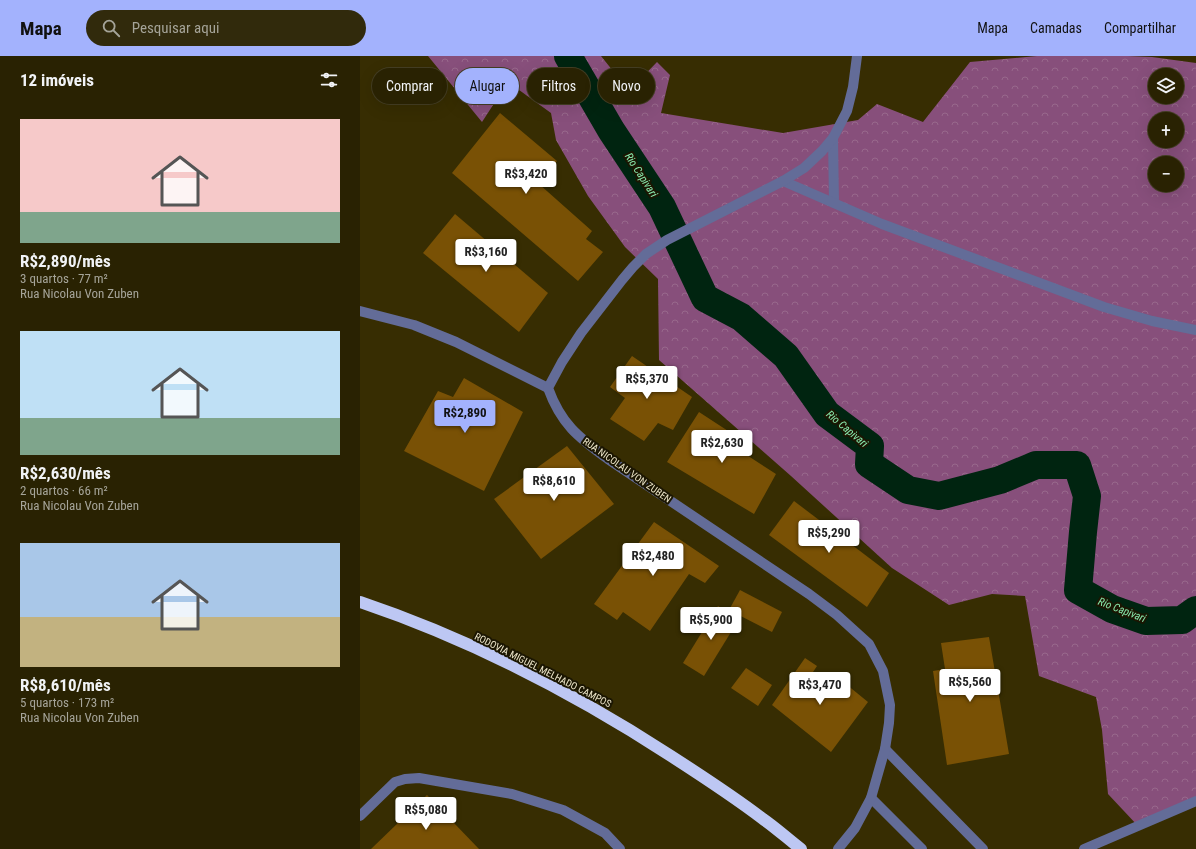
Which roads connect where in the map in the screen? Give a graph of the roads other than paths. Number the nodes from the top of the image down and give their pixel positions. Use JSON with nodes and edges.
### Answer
{"nodes":[{"id":1,"x":857,"y":56,"type":"edge"},
{"id":2,"x":833,"y":138,"type":"junction"},
{"id":3,"x":783,"y":181,"type":"junction"},
{"id":4,"x":834,"y":203,"type":"junction"},
{"id":5,"x":360,"y":311,"type":"edge"},
{"id":6,"x":1196,"y":330,"type":"edge"},
{"id":7,"x":548,"y":388,"type":"junction"},
{"id":8,"x":360,"y":602,"type":"edge"},
{"id":9,"x":885,"y":749,"type":"junction"},
{"id":10,"x":871,"y":798,"type":"junction"},
{"id":11,"x":1196,"y":801,"type":"edge"},
{"id":12,"x":360,"y":816,"type":"edge"},
{"id":13,"x":620,"y":849,"type":"edge"},
{"id":14,"x":801,"y":849,"type":"edge"},
{"id":15,"x":838,"y":849,"type":"edge"},
{"id":16,"x":922,"y":849,"type":"edge"},
{"id":17,"x":982,"y":849,"type":"edge"},
{"id":18,"x":1084,"y":849,"type":"edge"}],
"edges":[{"from":1,"to":2,"type":"street"},
{"from":2,"to":3,"type":"street"},
{"from":2,"to":4,"type":"street"},
{"from":3,"to":4,"type":"street"},
{"from":3,"to":7,"type":"street"},
{"from":4,"to":6,"type":"street"},
{"from":5,"to":7,"type":"street"},
{"from":7,"to":9,"type":"street","name":"RUA NICOLAU VON ZUBEN"},
{"from":8,"to":14,"type":"highway","name":"RODOVIA MIGUEL MELHADO CAMPOS"},
{"from":9,"to":10,"type":"street","name":"RUA NICOLAU VON ZUBEN"},
{"from":9,"to":17,"type":"street"},
{"from":10,"to":15,"type":"street","name":"RUA NICOLAU VON ZUBEN"},
{"from":10,"to":16,"type":"street"},
{"from":11,"to":18,"type":"street"},
{"from":12,"to":13,"type":"street"}]}
